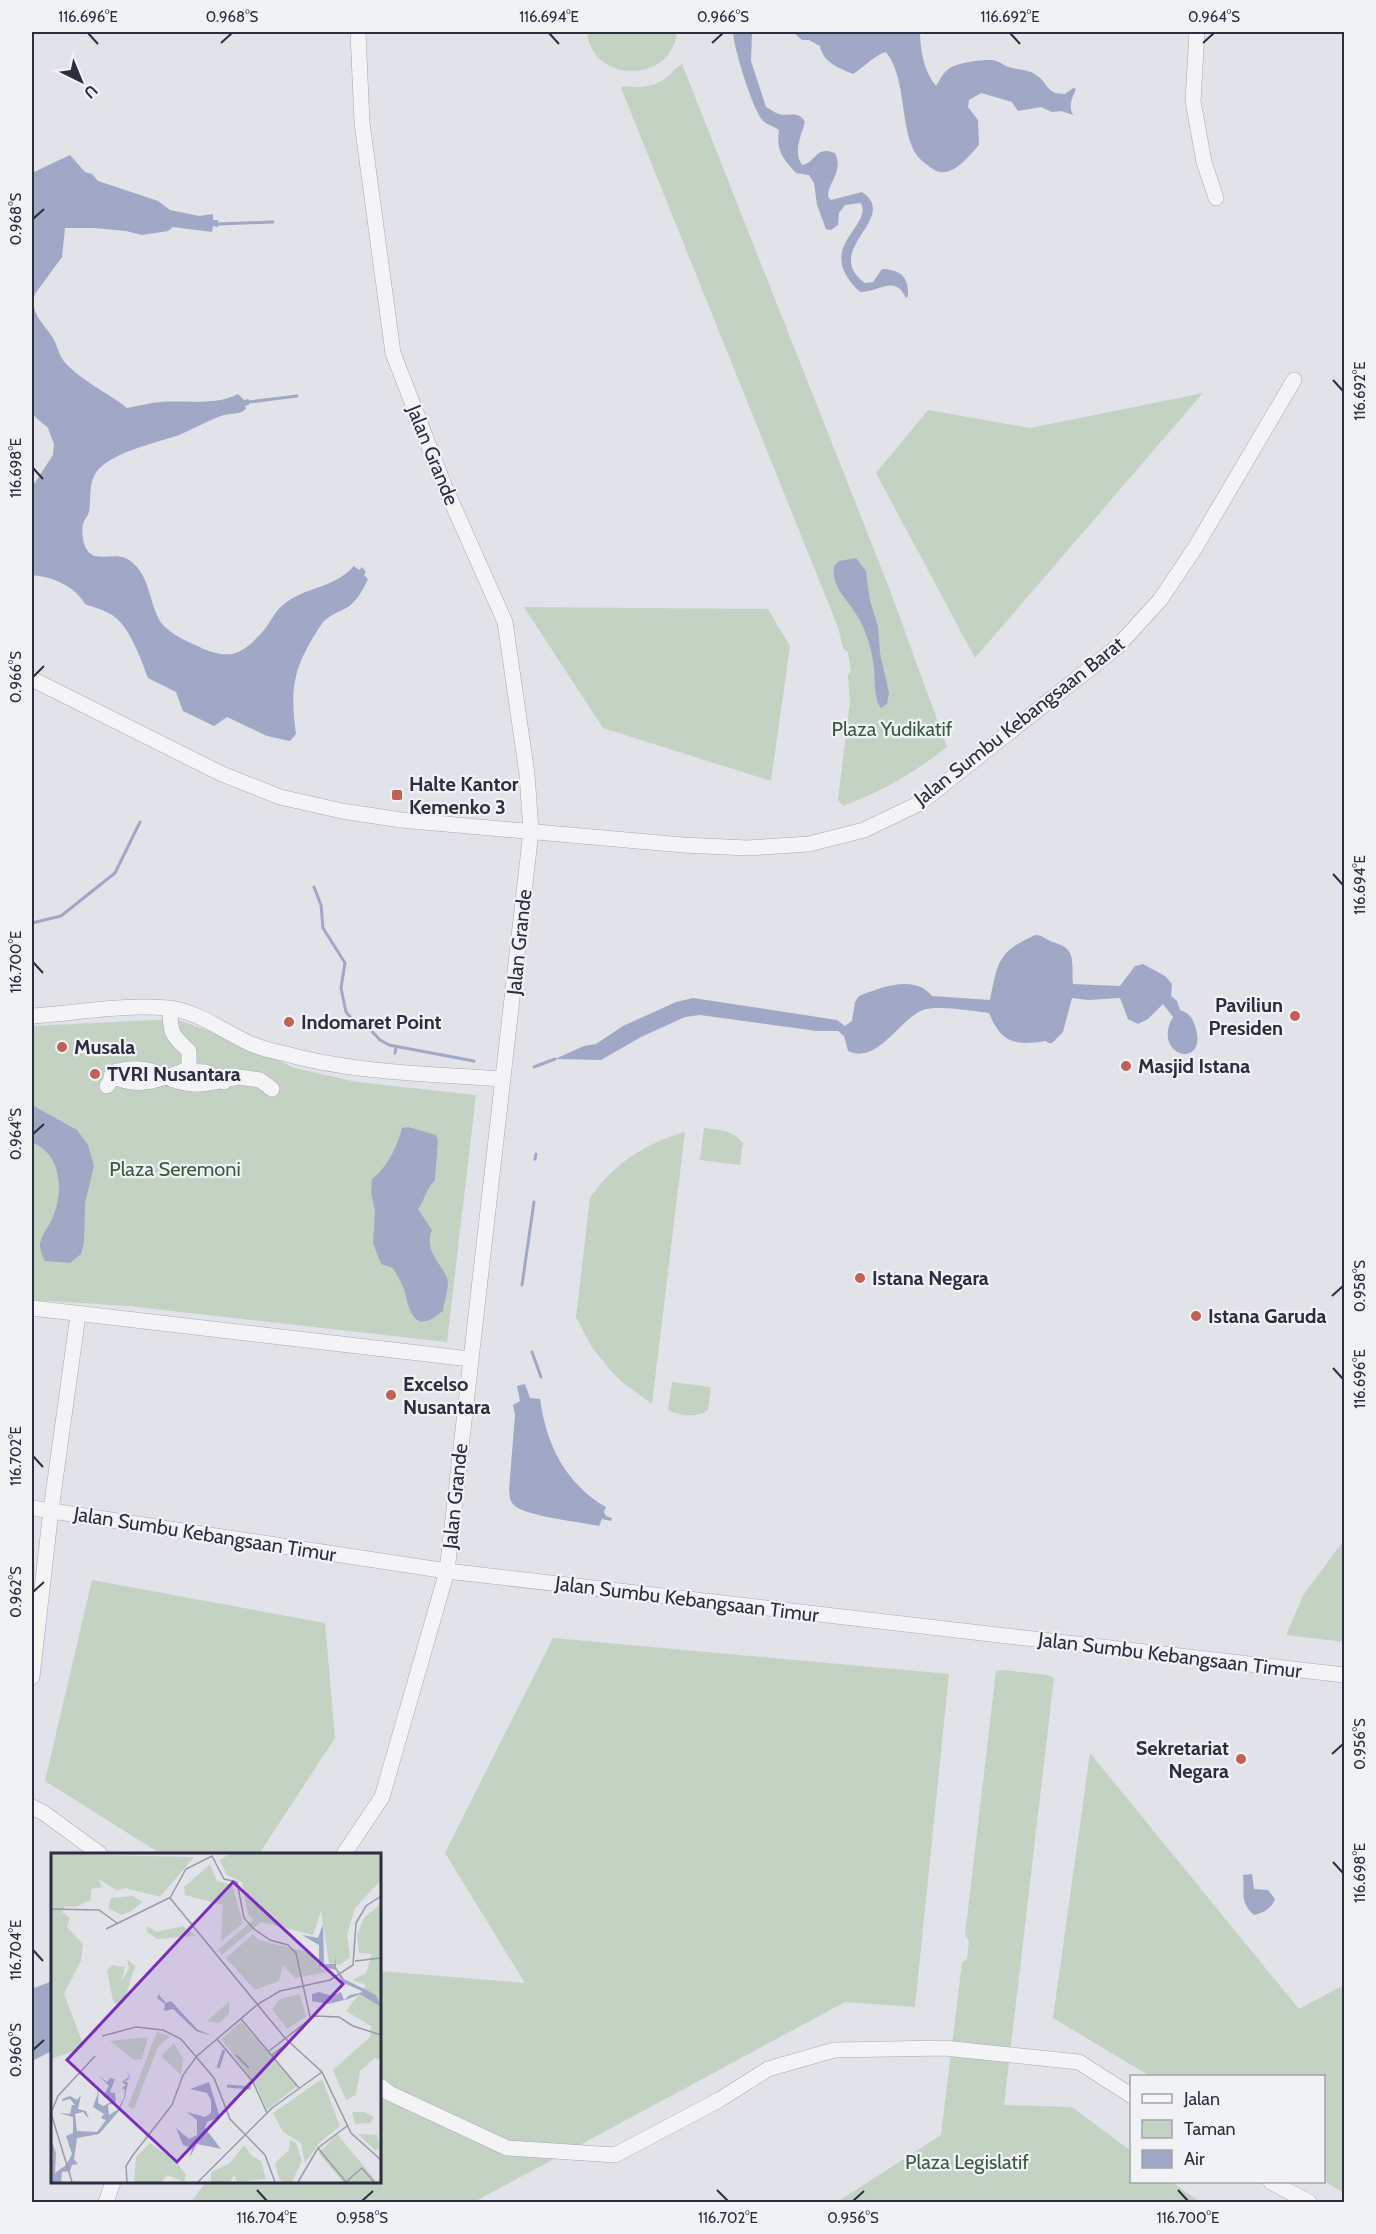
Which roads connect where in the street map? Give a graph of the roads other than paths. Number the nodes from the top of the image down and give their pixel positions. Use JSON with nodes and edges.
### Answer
{"nodes":[{"id":1,"x":358,"y":32,"type":"edge"},
{"id":2,"x":1197,"y":32,"type":"edge"},
{"id":3,"x":1216,"y":198,"type":"dead end"},
{"id":4,"x":1294,"y":380,"type":"dead end"},
{"id":5,"x":32,"y":679,"type":"edge"},
{"id":6,"x":531,"y":831,"type":"junction"},
{"id":7,"x":170,"y":1008,"type":"junction"},
{"id":8,"x":32,"y":1016,"type":"edge"},
{"id":9,"x":189,"y":1071,"type":"junction"},
{"id":10,"x":166,"y":1077,"type":"junction"},
{"id":11,"x":503,"y":1079,"type":"junction"},
{"id":12,"x":222,"y":1080,"type":"junction"},
{"id":13,"x":109,"y":1081,"type":"dead end"},
{"id":14,"x":269,"y":1087,"type":"dead end"},
{"id":15,"x":32,"y":1308,"type":"edge"},
{"id":16,"x":78,"y":1315,"type":"junction"},
{"id":17,"x":470,"y":1359,"type":"junction"},
{"id":18,"x":32,"y":1508,"type":"edge"},
{"id":19,"x":51,"y":1509,"type":"junction"},
{"id":20,"x":447,"y":1571,"type":"junction"},
{"id":21,"x":1344,"y":1675,"type":"edge"},
{"id":22,"x":32,"y":1677,"type":"edge"},
{"id":23,"x":32,"y":1807,"type":"edge"},
{"id":24,"x":99,"y":1853,"type":"edge"},
{"id":25,"x":345,"y":1853,"type":"edge"},
{"id":26,"x":381,"y":2087,"type":"edge"},
{"id":27,"x":1130,"y":2095,"type":"edge"},
{"id":28,"x":112,"y":2183,"type":"edge"},
{"id":29,"x":1275,"y":2183,"type":"edge"},
{"id":30,"x":106,"y":2202,"type":"edge"},
{"id":31,"x":1309,"y":2202,"type":"edge"}],
"edges":[{"from":1,"to":6,"type":"street","name":"Jalan Grande"},
{"from":2,"to":3,"type":"street"},
{"from":4,"to":6,"type":"street","name":"Jalan Sumbu Kebangsaan Barat"},
{"from":5,"to":6,"type":"street","name":"Jalan Sumbu Kebangsaan Barat"},
{"from":6,"to":11,"type":"street","name":"Jalan Grande"},
{"from":7,"to":8,"type":"street"},
{"from":7,"to":9,"type":"street"},
{"from":7,"to":11,"type":"street"},
{"from":9,"to":10,"type":"street"},
{"from":9,"to":12,"type":"street"},
{"from":10,"to":12,"type":"street"},
{"from":10,"to":13,"type":"street"},
{"from":11,"to":17,"type":"street","name":"Jalan Grande"},
{"from":12,"to":14,"type":"street"},
{"from":15,"to":16,"type":"street"},
{"from":16,"to":17,"type":"street"},
{"from":16,"to":19,"type":"street"},
{"from":17,"to":20,"type":"street","name":"Jalan Grande"},
{"from":18,"to":19,"type":"street","name":"Jalan Sumbu Kebangsaan Timur"},
{"from":19,"to":20,"type":"street","name":"Jalan Sumbu Kebangsaan Timur"},
{"from":19,"to":22,"type":"street"},
{"from":20,"to":21,"type":"street","name":"Jalan Sumbu Kebangsaan Timur"},
{"from":20,"to":25,"type":"street","name":"Jalan Grande"},
{"from":23,"to":24,"type":"street"},
{"from":26,"to":27,"type":"street"},
{"from":28,"to":30,"type":"street"},
{"from":29,"to":31,"type":"street"}]}
